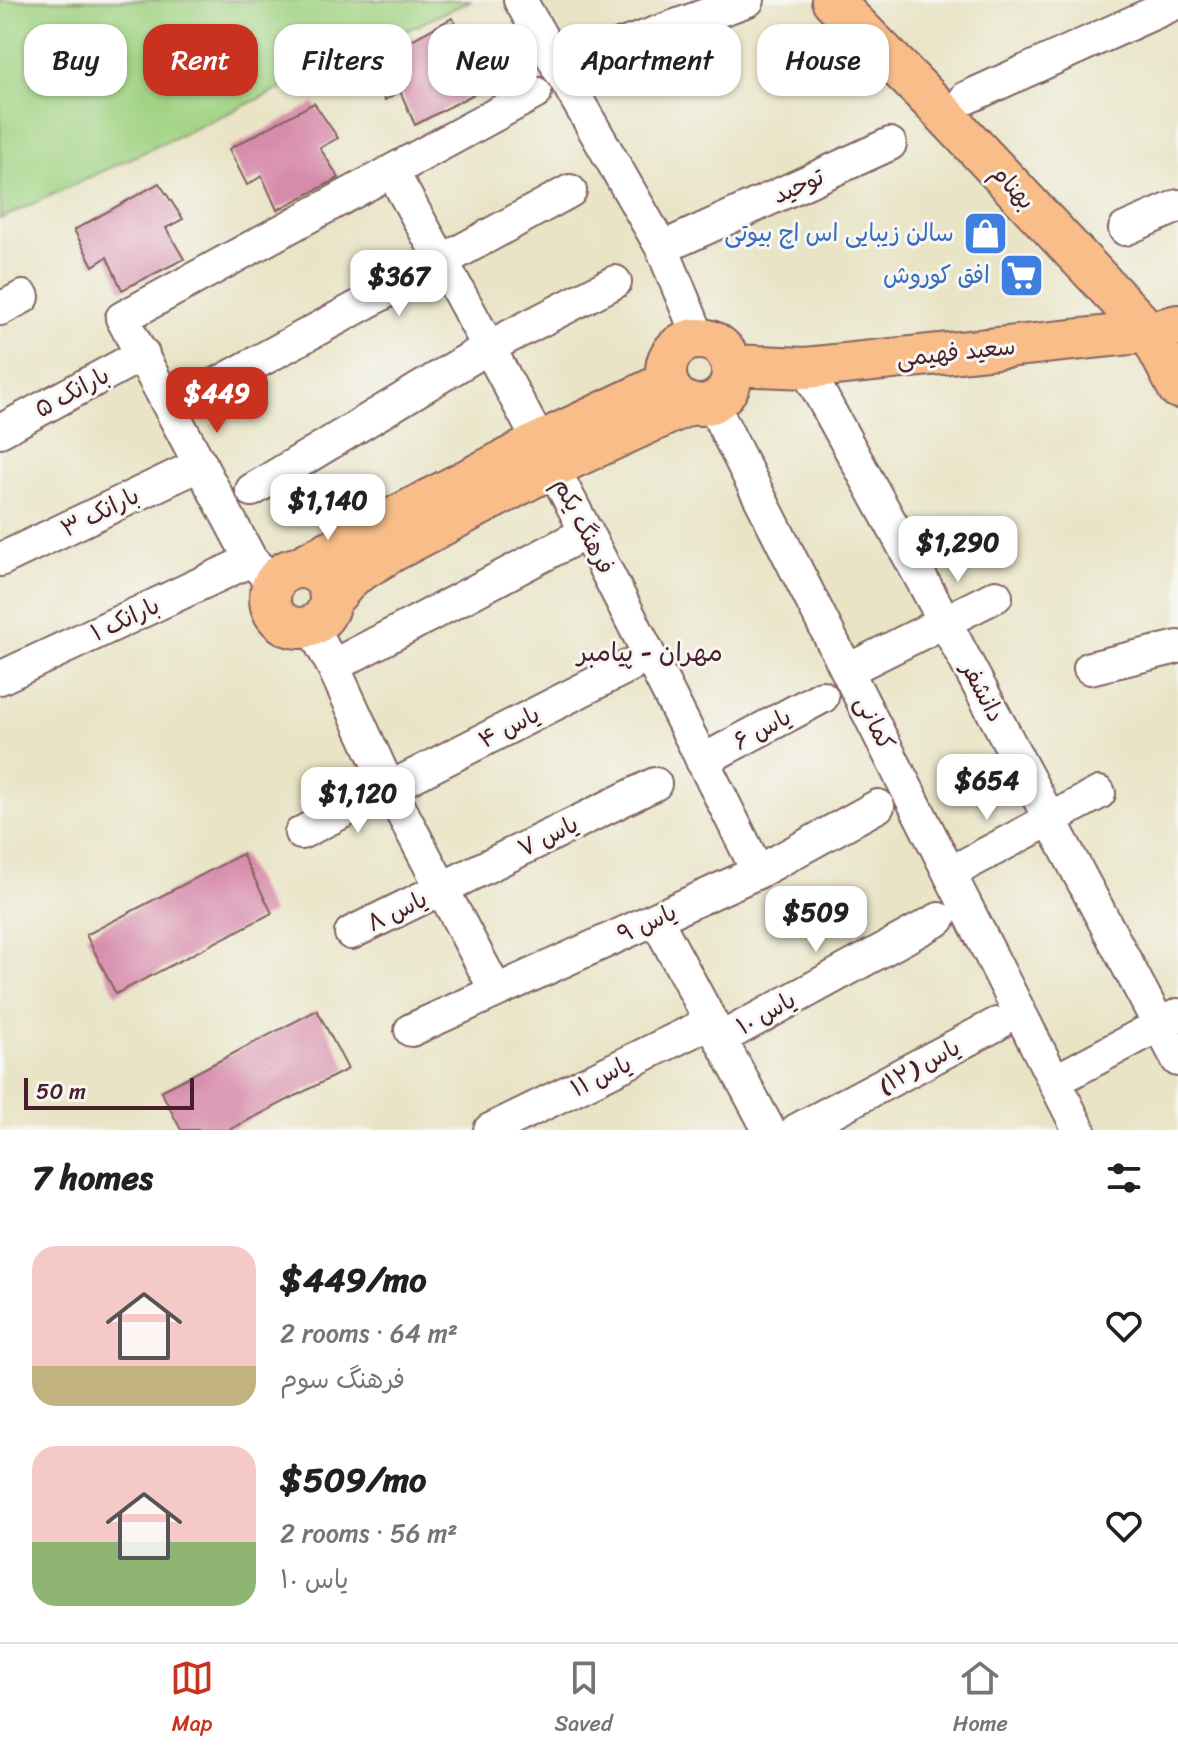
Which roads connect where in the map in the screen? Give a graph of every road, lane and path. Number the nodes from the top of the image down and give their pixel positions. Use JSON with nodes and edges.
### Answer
{"nodes":[{"id":1,"x":520,"y":0,"type":"edge"},
{"id":2,"x":748,"y":0,"type":"edge"},
{"id":3,"x":832,"y":0,"type":"edge"},
{"id":4,"x":1178,"y":2,"type":"edge"},
{"id":5,"x":681,"y":24,"type":"edge"},
{"id":6,"x":553,"y":59,"type":"edge"},
{"id":7,"x":529,"y":96,"type":"edge"},
{"id":8,"x":574,"y":96,"type":"edge"},
{"id":9,"x":966,"y":98,"type":"dead end"},
{"id":10,"x":890,"y":144,"type":"dead end"},
{"id":11,"x":399,"y":184,"type":"dead end"},
{"id":12,"x":570,"y":191,"type":"dead end"},
{"id":13,"x":1178,"y":206,"type":"edge"},
{"id":14,"x":1125,"y":229,"type":"dead end"},
{"id":15,"x":662,"y":248,"type":"junction"},
{"id":16,"x":443,"y":262,"type":"junction"},
{"id":17,"x":615,"y":282,"type":"dead end"},
{"id":18,"x":1163,"y":328,"type":"edge"},
{"id":19,"x":699,"y":338,"type":"junction"},
{"id":20,"x":489,"y":347,"type":"junction"},
{"id":21,"x":143,"y":354,"type":"junction"},
{"id":22,"x":732,"y":365,"type":"junction"},
{"id":23,"x":806,"y":368,"type":"junction"},
{"id":24,"x":1178,"y":388,"type":"edge"},
{"id":25,"x":199,"y":394,"type":"dead end"},
{"id":26,"x":690,"y":396,"type":"junction"},
{"id":27,"x":0,"y":431,"type":"edge"},
{"id":28,"x":547,"y":455,"type":"junction"},
{"id":29,"x":201,"y":464,"type":"junction"},
{"id":30,"x":252,"y":490,"type":"dead end"},
{"id":31,"x":587,"y":532,"type":"junction"},
{"id":32,"x":0,"y":560,"type":"edge"},
{"id":33,"x":275,"y":570,"type":"junction"},
{"id":34,"x":996,"y":596,"type":"dead end"},
{"id":35,"x":321,"y":613,"type":"junction"},
{"id":36,"x":945,"y":622,"type":"junction"},
{"id":37,"x":1178,"y":647,"type":"edge"},
{"id":38,"x":333,"y":666,"type":"junction"},
{"id":39,"x":629,"y":666,"type":"dead end"},
{"id":40,"x":1090,"y":668,"type":"dead end"},
{"id":41,"x":848,"y":670,"type":"junction"},
{"id":42,"x":0,"y":678,"type":"edge"},
{"id":43,"x":822,"y":697,"type":"dead end"},
{"id":44,"x":702,"y":761,"type":"junction"},
{"id":45,"x":655,"y":784,"type":"dead end"},
{"id":46,"x":389,"y":788,"type":"junction"},
{"id":47,"x":1099,"y":793,"type":"dead end"},
{"id":48,"x":878,"y":806,"type":"dead end"},
{"id":49,"x":1050,"y":819,"type":"junction"},
{"id":50,"x":301,"y":833,"type":"dead end"},
{"id":51,"x":758,"y":872,"type":"junction"},
{"id":52,"x":950,"y":873,"type":"junction"},
{"id":53,"x":442,"y":888,"type":"junction"},
{"id":54,"x":656,"y":919,"type":"junction"},
{"id":55,"x":939,"y":919,"type":"dead end"},
{"id":56,"x":351,"y":933,"type":"dead end"},
{"id":57,"x":496,"y":991,"type":"junction"},
{"id":58,"x":1169,"y":1020,"type":"edge"},
{"id":59,"x":997,"y":1024,"type":"dead end"},
{"id":60,"x":411,"y":1030,"type":"dead end"},
{"id":61,"x":716,"y":1030,"type":"junction"},
{"id":62,"x":1178,"y":1060,"type":"edge"},
{"id":63,"x":1055,"y":1081,"type":"junction"},
{"id":64,"x":773,"y":1129,"type":"edge"},
{"id":65,"x":490,"y":1130,"type":"edge"},
{"id":66,"x":1079,"y":1130,"type":"edge"}],
"edges":[{"from":1,"to":6,"type":"street"},
{"from":2,"to":5,"type":"street"},
{"from":3,"to":18,"type":"main road","name":"بهنام"},
{"from":4,"to":9,"type":"street"},
{"from":7,"to":21,"type":"street"},
{"from":8,"to":15,"type":"street"},
{"from":10,"to":15,"type":"street","name":"توحید"},
{"from":11,"to":16,"type":"street","name":"فرهنگ یکم"},
{"from":12,"to":16,"type":"street"},
{"from":13,"to":14,"type":"street"},
{"from":15,"to":19,"type":"street"},
{"from":16,"to":20,"type":"street","name":"فرهنگ یکم"},
{"from":16,"to":25,"type":"street"},
{"from":17,"to":20,"type":"street"},
{"from":18,"to":23,"type":"main road","name":"سعید فهیمی"},
{"from":18,"to":24,"type":"main road","name":"بهنام"},
{"from":19,"to":22,"type":"main road"},
{"from":19,"to":26,"type":"main road"},
{"from":20,"to":28,"type":"street","name":"فرهنگ یکم"},
{"from":20,"to":30,"type":"street"},
{"from":21,"to":27,"type":"street","name":"بارانک ۵"},
{"from":21,"to":29,"type":"street"},
{"from":22,"to":23,"type":"main road","name":"سعید فهیمی"},
{"from":22,"to":26,"type":"main road"},
{"from":23,"to":36,"type":"street","name":"دانشفر"},
{"from":26,"to":28,"type":"main road"},
{"from":26,"to":41,"type":"street","name":"کمانی"},
{"from":28,"to":31,"type":"street","name":"فرهنگ یکم"},
{"from":28,"to":33,"type":"main road"},
{"from":28,"to":35,"type":"main road"},
{"from":29,"to":32,"type":"street","name":"بارانک ۳"},
{"from":29,"to":33,"type":"street"},
{"from":31,"to":38,"type":"street"},
{"from":31,"to":44,"type":"street","name":"فرهنگ یکم"},
{"from":33,"to":35,"type":"main road"},
{"from":33,"to":35,"type":"main road"},
{"from":33,"to":42,"type":"street","name":"بارانک ۱"},
{"from":34,"to":36,"type":"street"},
{"from":35,"to":38,"type":"street"},
{"from":36,"to":41,"type":"street"},
{"from":36,"to":49,"type":"street","name":"دانشفر"},
{"from":37,"to":40,"type":"street"},
{"from":38,"to":46,"type":"street"},
{"from":39,"to":46,"type":"street","name":"یاس ۴"},
{"from":41,"to":52,"type":"street","name":"کمانی"},
{"from":43,"to":44,"type":"street","name":"یاس ۶"},
{"from":44,"to":51,"type":"street","name":"فرهنگ یکم"},
{"from":45,"to":53,"type":"street","name":"یاس ۷"},
{"from":46,"to":50,"type":"street","name":"یاس ۴"},
{"from":46,"to":53,"type":"street"},
{"from":47,"to":49,"type":"street"},
{"from":48,"to":51,"type":"street","name":"یاس ۹"},
{"from":49,"to":52,"type":"street"},
{"from":49,"to":58,"type":"street","name":"دانشفر"},
{"from":51,"to":54,"type":"street","name":"یاس ۹"},
{"from":52,"to":63,"type":"street","name":"کمانی"},
{"from":53,"to":56,"type":"street","name":"یاس ۸"},
{"from":53,"to":57,"type":"street"},
{"from":54,"to":57,"type":"street","name":"یاس ۹"},
{"from":54,"to":61,"type":"street"},
{"from":55,"to":61,"type":"street","name":"یاس ۱۰"},
{"from":57,"to":60,"type":"street","name":"یاس ۹"},
{"from":58,"to":62,"type":"street","name":"دانشفر"},
{"from":58,"to":63,"type":"street"},
{"from":59,"to":64,"type":"street","name":"یاس (۱۲)"},
{"from":61,"to":64,"type":"street"},
{"from":61,"to":65,"type":"street","name":"یاس ۱۱"},
{"from":63,"to":66,"type":"street","name":"کمانی"}]}
